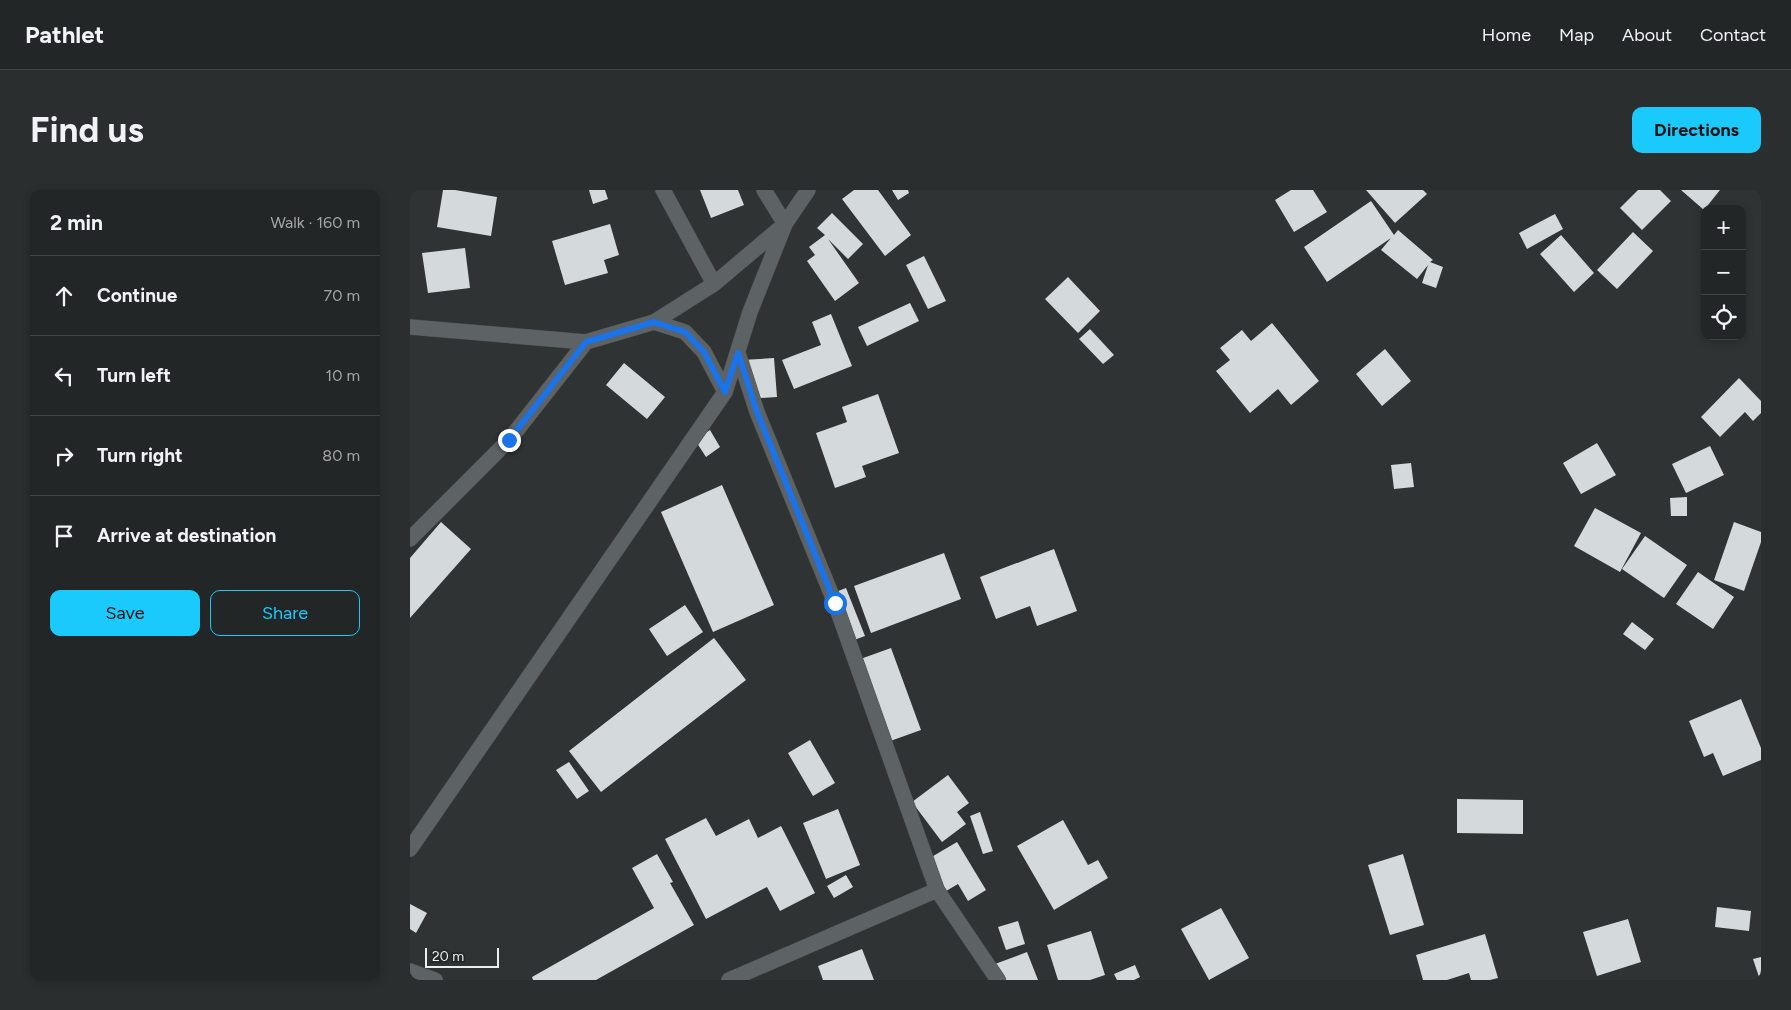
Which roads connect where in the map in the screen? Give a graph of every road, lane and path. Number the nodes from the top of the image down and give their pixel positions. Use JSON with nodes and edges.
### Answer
{"nodes":[{"id":1,"x":663,"y":190,"type":"edge"},
{"id":2,"x":764,"y":190,"type":"edge"},
{"id":3,"x":808,"y":190,"type":"edge"},
{"id":4,"x":785,"y":224,"type":"junction"},
{"id":5,"x":714,"y":284,"type":"junction"},
{"id":6,"x":654,"y":322,"type":"junction"},
{"id":7,"x":410,"y":327,"type":"edge"},
{"id":8,"x":586,"y":342,"type":"junction"},
{"id":9,"x":738,"y":353,"type":"junction"},
{"id":10,"x":725,"y":392,"type":"junction"},
{"id":11,"x":410,"y":539,"type":"edge"},
{"id":12,"x":410,"y":849,"type":"edge"},
{"id":13,"x":937,"y":890,"type":"junction"},
{"id":14,"x":410,"y":970,"type":"edge"},
{"id":15,"x":435,"y":980,"type":"edge"},
{"id":16,"x":729,"y":980,"type":"edge"},
{"id":17,"x":998,"y":980,"type":"edge"}],
"edges":[{"from":1,"to":5,"type":"street"},
{"from":2,"to":4,"type":"street"},
{"from":3,"to":4,"type":"street"},
{"from":4,"to":5,"type":"street"},
{"from":4,"to":9,"type":"street"},
{"from":5,"to":6,"type":"street"},
{"from":6,"to":8,"type":"street"},
{"from":6,"to":10,"type":"street"},
{"from":7,"to":8,"type":"street"},
{"from":8,"to":11,"type":"street"},
{"from":9,"to":10,"type":"street"},
{"from":9,"to":13,"type":"street"},
{"from":10,"to":12,"type":"street"},
{"from":13,"to":16,"type":"street"},
{"from":13,"to":17,"type":"street"},
{"from":14,"to":15,"type":"street"}]}
